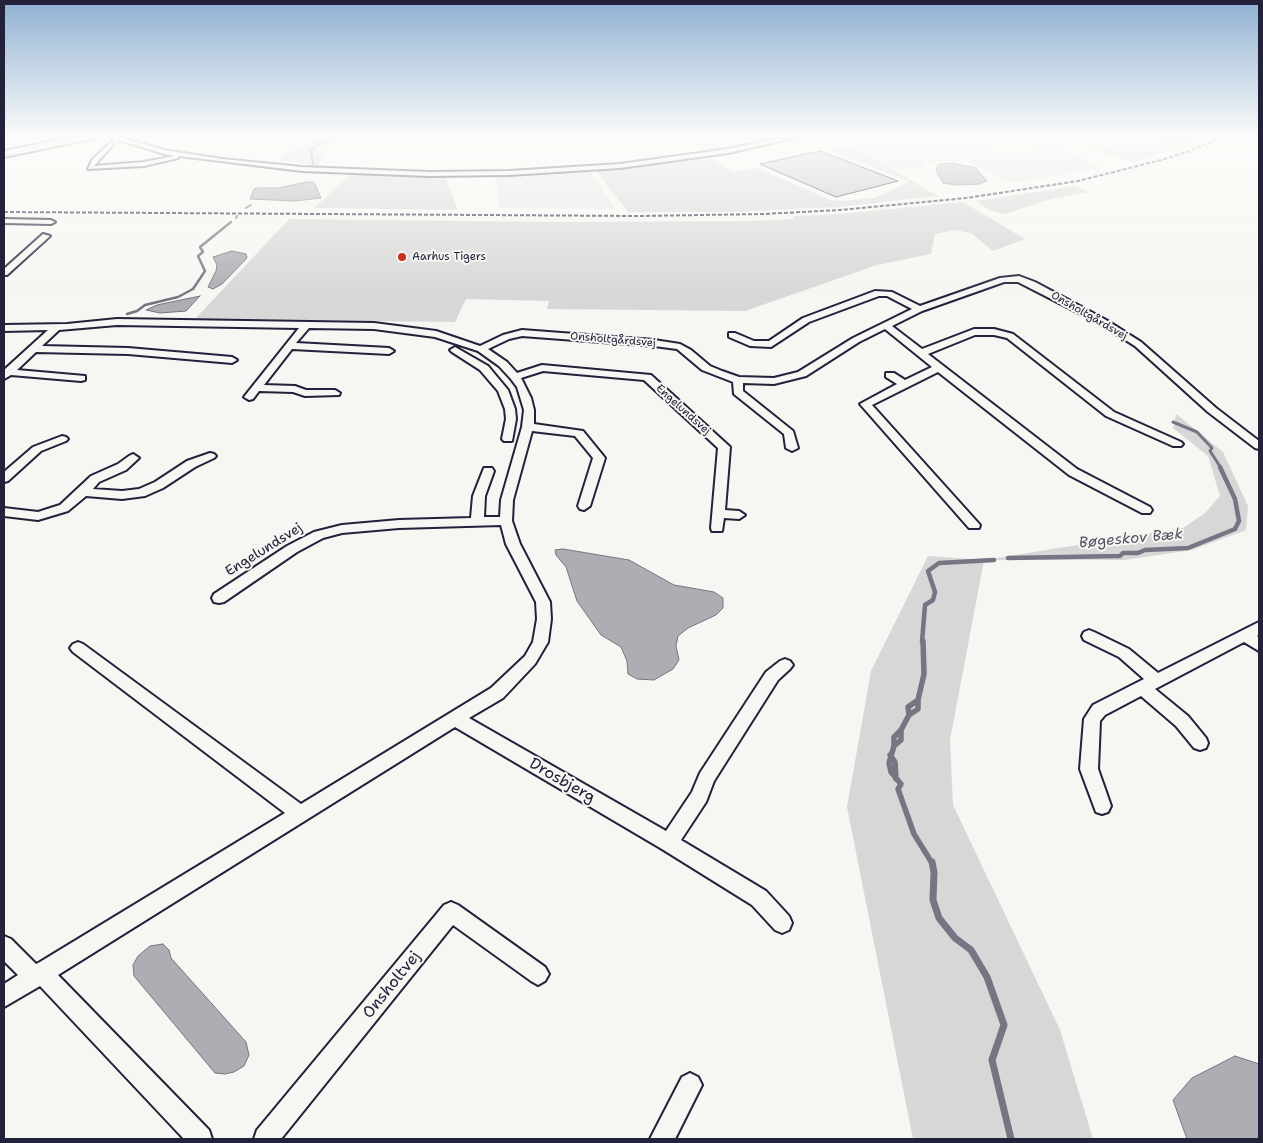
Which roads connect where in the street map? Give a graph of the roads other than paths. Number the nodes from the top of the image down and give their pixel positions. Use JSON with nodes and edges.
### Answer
{"nodes":[{"id":1,"x":4,"y":221,"type":"edge"},
{"id":2,"x":51,"y":222,"type":"dead end"},
{"id":3,"x":46,"y":236,"type":"dead end"},
{"id":4,"x":4,"y":273,"type":"edge"},
{"id":5,"x":920,"y":309,"type":"junction"},
{"id":6,"x":306,"y":325,"type":"junction"},
{"id":7,"x":886,"y":326,"type":"junction"},
{"id":8,"x":4,"y":328,"type":"edge"},
{"id":9,"x":57,"y":328,"type":"junction"},
{"id":10,"x":733,"y":339,"type":"dead end"},
{"id":11,"x":289,"y":346,"type":"junction"},
{"id":12,"x":33,"y":349,"type":"junction"},
{"id":13,"x":480,"y":349,"type":"junction"},
{"id":14,"x":455,"y":350,"type":"dead end"},
{"id":15,"x":389,"y":352,"type":"dead end"},
{"id":16,"x":922,"y":353,"type":"junction"},
{"id":17,"x":490,"y":356,"type":"junction"},
{"id":18,"x":232,"y":360,"type":"dead end"},
{"id":19,"x":476,"y":361,"type":"junction"},
{"id":20,"x":940,"y":367,"type":"junction"},
{"id":21,"x":6,"y":374,"type":"edge"},
{"id":22,"x":890,"y":375,"type":"dead end"},
{"id":23,"x":515,"y":377,"type":"junction"},
{"id":24,"x":81,"y":378,"type":"dead end"},
{"id":25,"x":738,"y":380,"type":"junction"},
{"id":26,"x":905,"y":385,"type":"junction"},
{"id":27,"x":335,"y":393,"type":"dead end"},
{"id":28,"x":528,"y":428,"type":"junction"},
{"id":29,"x":62,"y":439,"type":"dead end"},
{"id":30,"x":508,"y":439,"type":"dead end"},
{"id":31,"x":1177,"y":444,"type":"dead end"},
{"id":32,"x":1259,"y":446,"type":"edge"},
{"id":33,"x":792,"y":448,"type":"dead end"},
{"id":34,"x":210,"y":456,"type":"dead end"},
{"id":35,"x":133,"y":458,"type":"dead end"},
{"id":36,"x":488,"y":471,"type":"dead end"},
{"id":37,"x":6,"y":474,"type":"edge"},
{"id":38,"x":83,"y":492,"type":"junction"},
{"id":39,"x":1126,"y":500,"type":"junction"},
{"id":40,"x":584,"y":506,"type":"dead end"},
{"id":41,"x":1113,"y":506,"type":"dead end"},
{"id":42,"x":1146,"y":510,"type":"dead end"},
{"id":43,"x":4,"y":512,"type":"edge"},
{"id":44,"x":718,"y":513,"type":"junction"},
{"id":45,"x":739,"y":515,"type":"dead end"},
{"id":46,"x":477,"y":522,"type":"junction"},
{"id":47,"x":506,"y":522,"type":"junction"},
{"id":48,"x":974,"y":525,"type":"dead end"},
{"id":49,"x":717,"y":528,"type":"dead end"},
{"id":50,"x":219,"y":598,"type":"dead end"},
{"id":51,"x":1252,"y":631,"type":"edge"},
{"id":52,"x":1089,"y":636,"type":"dead end"},
{"id":53,"x":1259,"y":645,"type":"edge"},
{"id":54,"x":78,"y":648,"type":"dead end"},
{"id":55,"x":785,"y":665,"type":"dead end"},
{"id":56,"x":1150,"y":684,"type":"junction"},
{"id":57,"x":456,"y":719,"type":"junction"},
{"id":58,"x":1200,"y":743,"type":"dead end"},
{"id":59,"x":1102,"y":806,"type":"dead end"},
{"id":60,"x":299,"y":813,"type":"junction"},
{"id":61,"x":669,"y":843,"type":"junction"},
{"id":62,"x":782,"y":923,"type":"dead end"},
{"id":63,"x":4,"y":946,"type":"edge"},
{"id":64,"x":538,"y":974,"type":"dead end"},
{"id":65,"x":38,"y":975,"type":"junction"},
{"id":66,"x":4,"y":996,"type":"edge"},
{"id":67,"x":690,"y":1085,"type":"dead end"},
{"id":68,"x":200,"y":1139,"type":"edge"},
{"id":69,"x":266,"y":1139,"type":"edge"},
{"id":70,"x":662,"y":1139,"type":"edge"}],
"edges":[{"from":1,"to":2,"type":"street"},
{"from":3,"to":4,"type":"street"},
{"from":5,"to":7,"type":"street","name":"Onsholtgårdsvej"},
{"from":5,"to":10,"type":"street"},
{"from":5,"to":32,"type":"street","name":"Onsholtgårdsvej"},
{"from":6,"to":9,"type":"street"},
{"from":6,"to":11,"type":"street"},
{"from":6,"to":13,"type":"street"},
{"from":7,"to":16,"type":"street"},
{"from":7,"to":25,"type":"street","name":"Onsholtgårdsvej"},
{"from":8,"to":9,"type":"street"},
{"from":9,"to":12,"type":"street"},
{"from":11,"to":15,"type":"street"},
{"from":11,"to":27,"type":"street"},
{"from":12,"to":18,"type":"street"},
{"from":12,"to":21,"type":"street"},
{"from":13,"to":17,"type":"street"},
{"from":13,"to":25,"type":"street","name":"Onsholtgårdsvej"},
{"from":14,"to":19,"type":"street"},
{"from":16,"to":20,"type":"street"},
{"from":16,"to":31,"type":"street"},
{"from":17,"to":19,"type":"street"},
{"from":17,"to":23,"type":"street"},
{"from":19,"to":30,"type":"street"},
{"from":20,"to":26,"type":"street"},
{"from":20,"to":39,"type":"street"},
{"from":21,"to":24,"type":"street"},
{"from":22,"to":26,"type":"street"},
{"from":23,"to":28,"type":"street"},
{"from":23,"to":44,"type":"street","name":"Engelundsvej"},
{"from":25,"to":33,"type":"street"},
{"from":26,"to":48,"type":"street"},
{"from":28,"to":40,"type":"street"},
{"from":28,"to":47,"type":"street"},
{"from":29,"to":37,"type":"street"},
{"from":34,"to":38,"type":"street"},
{"from":35,"to":38,"type":"street"},
{"from":36,"to":46,"type":"street"},
{"from":38,"to":43,"type":"street"},
{"from":39,"to":41,"type":"street"},
{"from":39,"to":42,"type":"street"},
{"from":44,"to":45,"type":"street"},
{"from":44,"to":49,"type":"street","name":"Engelundsvej"},
{"from":46,"to":47,"type":"street","name":"Engelundsvej"},
{"from":46,"to":50,"type":"street","name":"Engelundsvej"},
{"from":47,"to":57,"type":"street"},
{"from":51,"to":53,"type":"street"},
{"from":51,"to":56,"type":"street"},
{"from":52,"to":56,"type":"street"},
{"from":54,"to":60,"type":"street"},
{"from":55,"to":61,"type":"street"},
{"from":56,"to":58,"type":"street"},
{"from":56,"to":59,"type":"street"},
{"from":57,"to":60,"type":"street"},
{"from":57,"to":61,"type":"street","name":"Drosbjerg"},
{"from":60,"to":65,"type":"street"},
{"from":61,"to":62,"type":"street","name":"Drosbjerg"},
{"from":63,"to":65,"type":"street"},
{"from":64,"to":69,"type":"street","name":"Onsholtvej"},
{"from":65,"to":66,"type":"street"},
{"from":65,"to":68,"type":"street"},
{"from":67,"to":70,"type":"street"}]}
